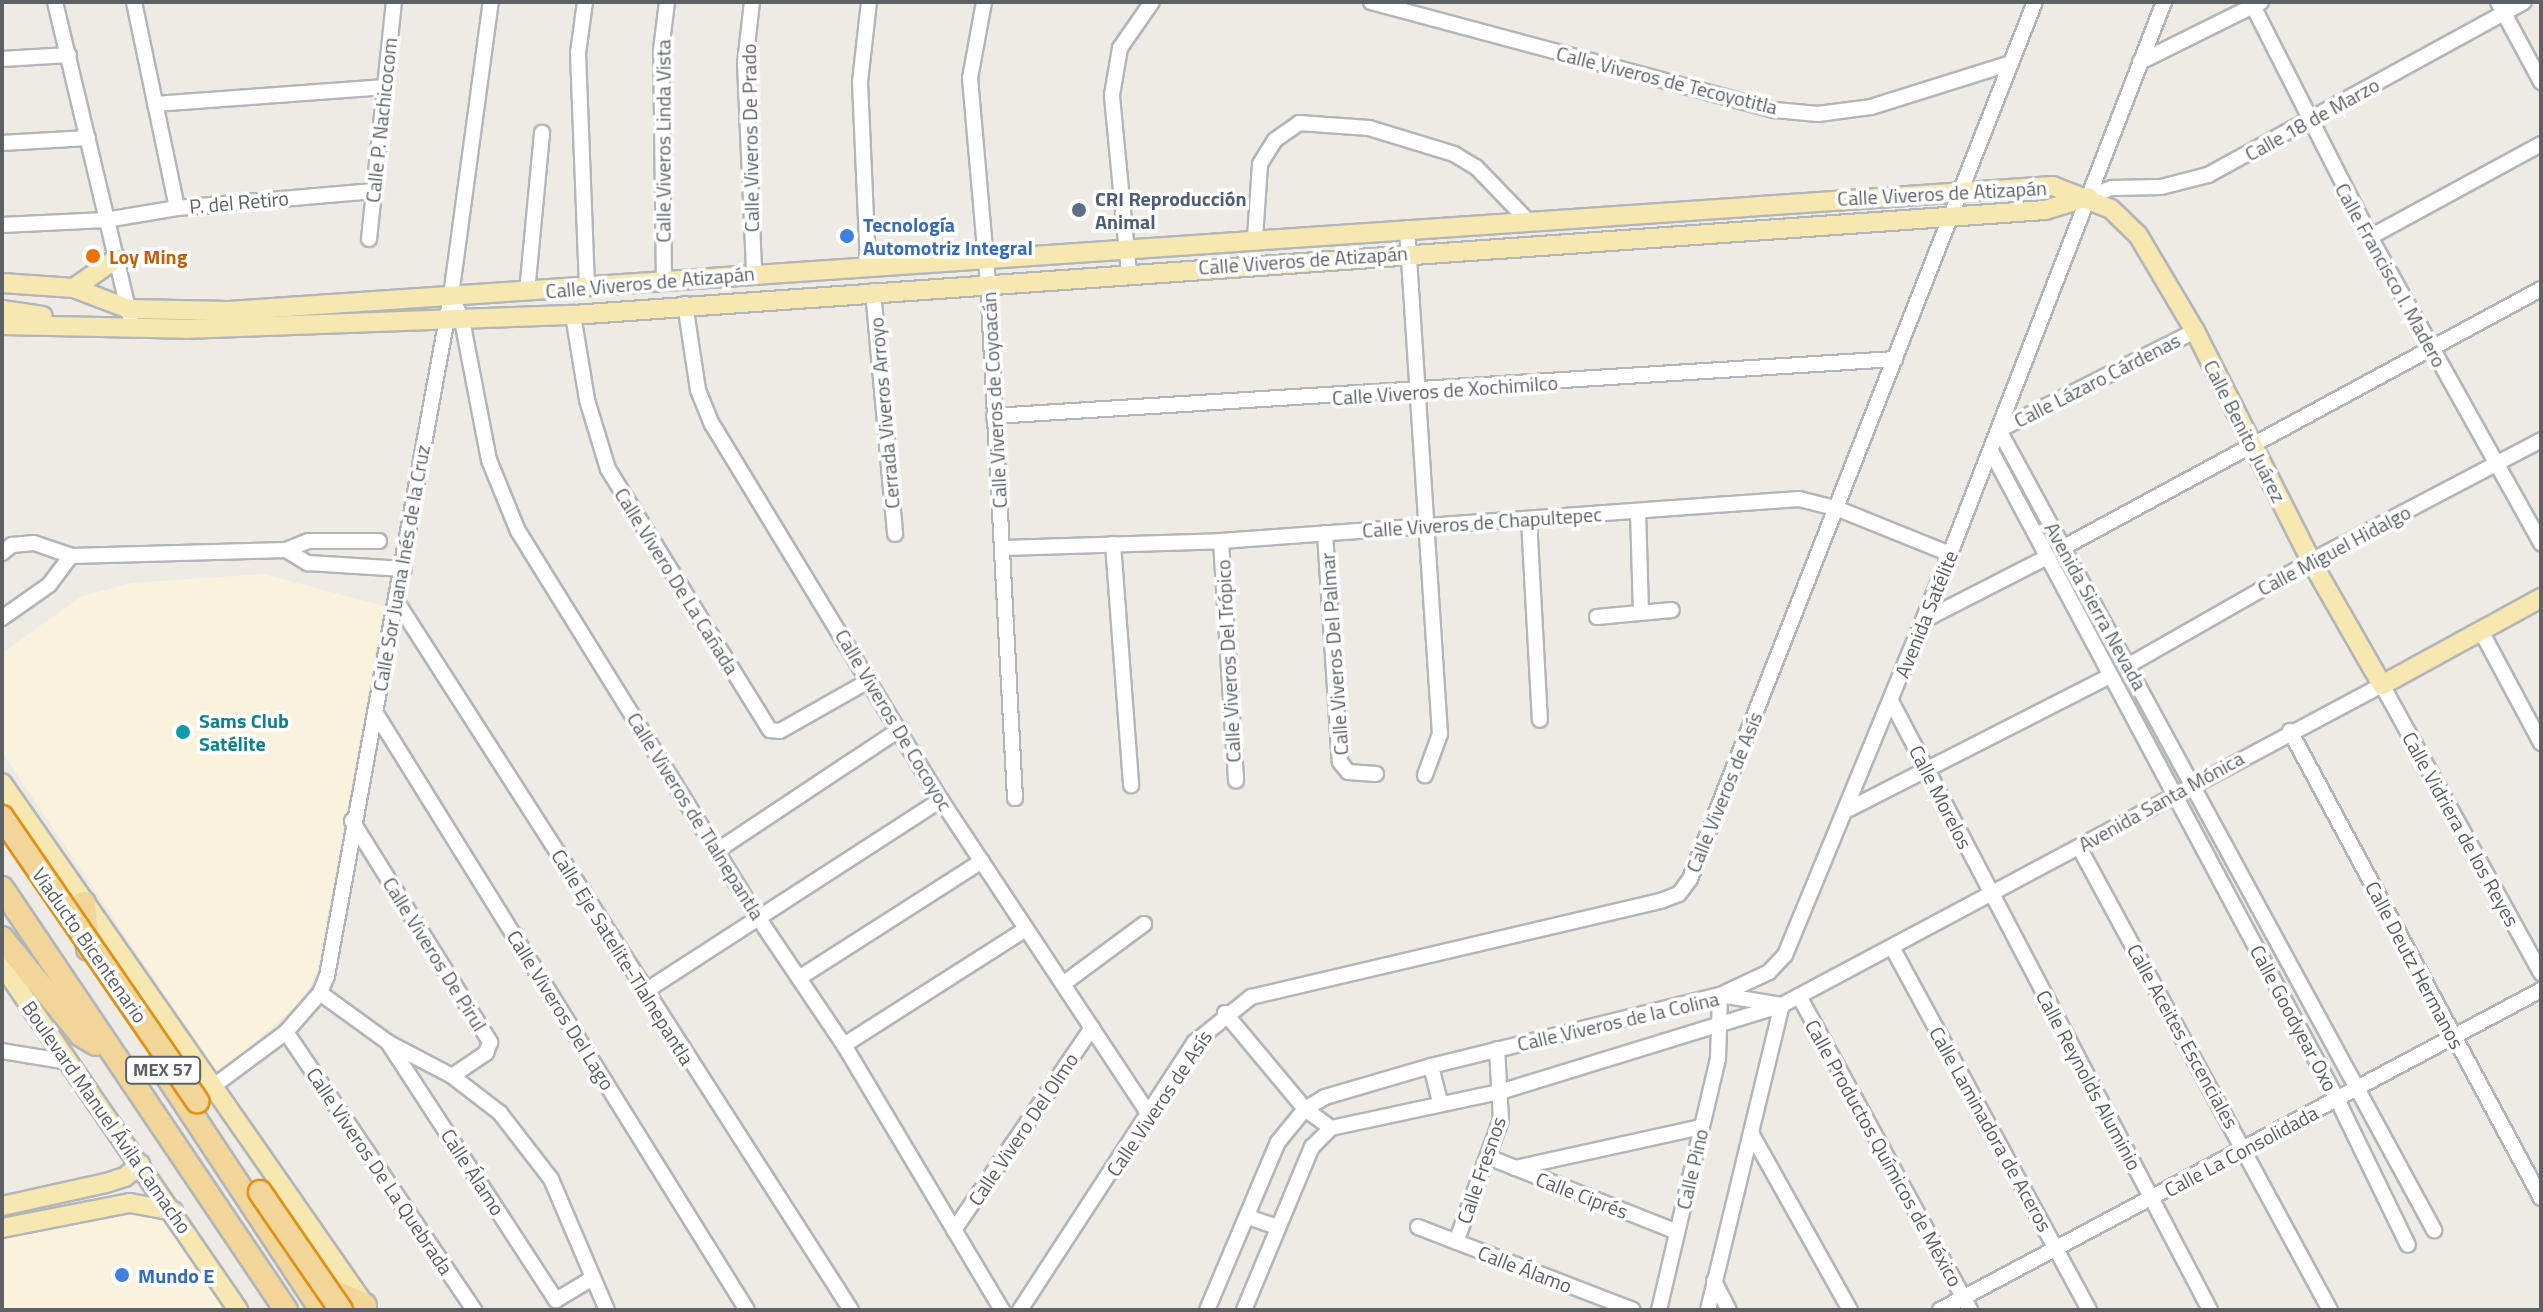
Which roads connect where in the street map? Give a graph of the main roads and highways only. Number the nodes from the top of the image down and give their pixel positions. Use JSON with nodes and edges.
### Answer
{"nodes":[{"id":1,"x":2088,"y":197,"type":"junction"},
{"id":2,"x":117,"y":258,"type":"road end"},
{"id":3,"x":2,"y":283,"type":"edge"},
{"id":4,"x":74,"y":288,"type":"junction"},
{"id":5,"x":2,"y":310,"type":"edge"},
{"id":6,"x":130,"y":318,"type":"junction"},
{"id":7,"x":2,"y":325,"type":"edge"},
{"id":8,"x":101,"y":326,"type":"junction"},
{"id":9,"x":2541,"y":598,"type":"edge"},
{"id":10,"x":2382,"y":685,"type":"joint"},
{"id":11,"x":2,"y":783,"type":"edge"},
{"id":12,"x":2,"y":817,"type":"edge"},
{"id":13,"x":2,"y":832,"type":"edge"},
{"id":14,"x":2,"y":888,"type":"edge"},
{"id":15,"x":84,"y":903,"type":"junction"},
{"id":16,"x":2,"y":938,"type":"edge"},
{"id":17,"x":89,"y":959,"type":"junction"},
{"id":18,"x":2,"y":965,"type":"edge"},
{"id":19,"x":109,"y":1051,"type":"junction"},
{"id":20,"x":140,"y":1164,"type":"junction"},
{"id":21,"x":2,"y":1206,"type":"edge"},
{"id":22,"x":173,"y":1211,"type":"junction"},
{"id":23,"x":2,"y":1228,"type":"edge"},
{"id":24,"x":299,"y":1276,"type":"junction"},
{"id":25,"x":367,"y":1308,"type":"edge"},
{"id":26,"x":238,"y":1310,"type":"edge"},
{"id":27,"x":286,"y":1310,"type":"edge"},
{"id":28,"x":321,"y":1310,"type":"edge"},
{"id":29,"x":341,"y":1310,"type":"edge"}],
"edges":[{"from":1,"to":6,"type":"main road","name":"Calle Viveros de Atizapán"},
{"from":1,"to":6,"type":"main road","name":"Calle Viveros de Atizapán"},
{"from":1,"to":10,"type":"main road","name":"Calle Benito Juárez"},
{"from":2,"to":4,"type":"main road"},
{"from":3,"to":4,"type":"main road","name":"Calle Viveros de Atizapán"},
{"from":4,"to":6,"type":"main road","name":"Calle Viveros de Atizapán"},
{"from":5,"to":8,"type":"main road","name":"Calle Viveros de Atizapán"},
{"from":6,"to":8,"type":"main road","name":"Calle Viveros de Atizapán"},
{"from":7,"to":8,"type":"main road","name":"Calle Viveros de Atizapán"},
{"from":9,"to":10,"type":"main road","name":"Avenida Santa Mónica"},
{"from":11,"to":15,"type":"main road"},
{"from":12,"to":29,"type":"highway","name":"Viaducto Bicentenario","bridge":true},
{"from":13,"to":17,"type":"highway","number":"MEX 57"},
{"from":14,"to":19,"type":"highway","name":"Boulevard Manuel Ávila Camacho","number":"MEX 57"},
{"from":15,"to":17,"type":"highway"},
{"from":15,"to":25,"type":"main road"},
{"from":16,"to":19,"type":"highway"},
{"from":17,"to":24,"type":"highway","number":"MEX 57"},
{"from":18,"to":20,"type":"main road","name":"Boulevard Manuel Ávila Camacho"},
{"from":19,"to":27,"type":"highway","name":"Boulevard Manuel Ávila Camacho","number":"MEX 57"},
{"from":20,"to":21,"type":"main road"},
{"from":20,"to":22,"type":"main road","name":"Boulevard Manuel Ávila Camacho"},
{"from":22,"to":23,"type":"main road"},
{"from":22,"to":26,"type":"main road","name":"Boulevard Manuel Ávila Camacho"},
{"from":24,"to":25,"type":"highway"},
{"from":24,"to":28,"type":"highway","number":"MEX 57"}]}
